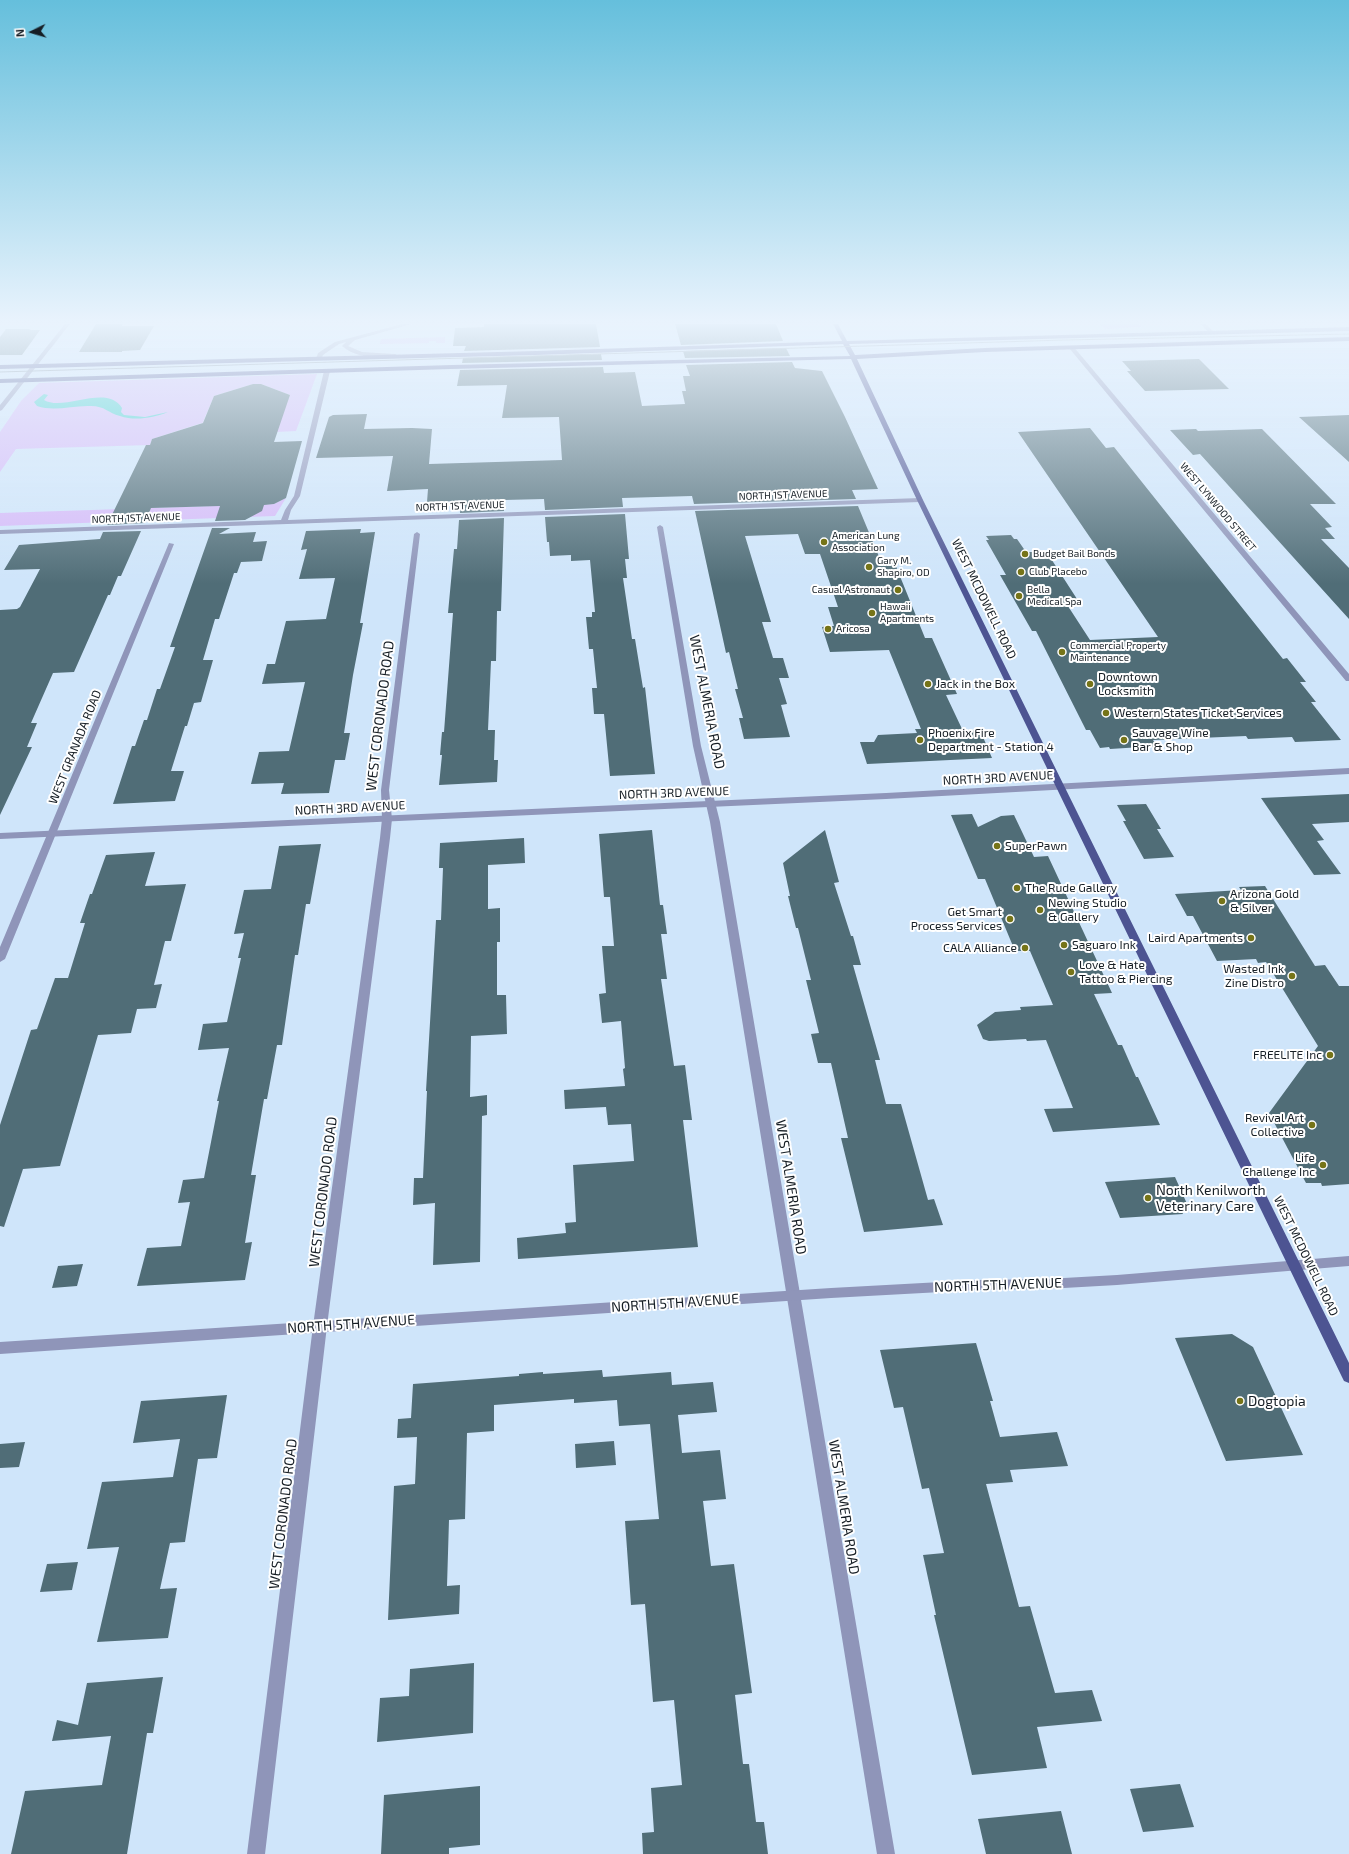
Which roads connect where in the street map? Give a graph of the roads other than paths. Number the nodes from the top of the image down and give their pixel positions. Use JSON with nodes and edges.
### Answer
{"nodes":[{"id":1,"x":318,"y":411,"type":"edge"},
{"id":2,"x":878,"y":411,"type":"edge"},
{"id":3,"x":1124,"y":411,"type":"edge"},
{"id":4,"x":920,"y":500,"type":"junction"},
{"id":5,"x":284,"y":522,"type":"junction"},
{"id":6,"x":660,"y":527,"type":"dead end"},
{"id":7,"x":0,"y":532,"type":"edge"},
{"id":8,"x":417,"y":534,"type":"dead end"},
{"id":9,"x":171,"y":544,"type":"dead end"},
{"id":10,"x":1349,"y":680,"type":"edge"},
{"id":11,"x":1349,"y":771,"type":"edge"},
{"id":12,"x":1060,"y":787,"type":"junction"},
{"id":13,"x":712,"y":803,"type":"junction"},
{"id":14,"x":387,"y":818,"type":"junction"},
{"id":15,"x":52,"y":834,"type":"junction"},
{"id":16,"x":0,"y":836,"type":"edge"},
{"id":17,"x":0,"y":958,"type":"edge"},
{"id":18,"x":1349,"y":1261,"type":"edge"},
{"id":19,"x":1295,"y":1264,"type":"junction"},
{"id":20,"x":794,"y":1295,"type":"junction"},
{"id":21,"x":320,"y":1326,"type":"junction"},
{"id":22,"x":0,"y":1348,"type":"edge"},
{"id":23,"x":1349,"y":1377,"type":"edge"},
{"id":24,"x":256,"y":1854,"type":"edge"},
{"id":25,"x":886,"y":1854,"type":"edge"}],
"edges":[{"from":1,"to":5,"type":"street"},
{"from":2,"to":4,"type":"main road","name":"WEST MCDOWELL ROAD"},
{"from":3,"to":10,"type":"street","name":"WEST LYNWOOD STREET"},
{"from":4,"to":5,"type":"street","name":"NORTH 1ST AVENUE"},
{"from":4,"to":12,"type":"main road","name":"WEST MCDOWELL ROAD"},
{"from":5,"to":7,"type":"street","name":"NORTH 1ST AVENUE"},
{"from":6,"to":13,"type":"street","name":"WEST ALMERIA ROAD"},
{"from":8,"to":14,"type":"street","name":"WEST CORONADO ROAD"},
{"from":9,"to":15,"type":"street","name":"WEST GRANADA ROAD"},
{"from":11,"to":12,"type":"street","name":"NORTH 3RD AVENUE"},
{"from":12,"to":13,"type":"street","name":"NORTH 3RD AVENUE"},
{"from":12,"to":19,"type":"main road","name":"WEST MCDOWELL ROAD"},
{"from":13,"to":14,"type":"street","name":"NORTH 3RD AVENUE"},
{"from":13,"to":20,"type":"street","name":"WEST ALMERIA ROAD"},
{"from":14,"to":15,"type":"street","name":"NORTH 3RD AVENUE"},
{"from":14,"to":21,"type":"street","name":"WEST CORONADO ROAD"},
{"from":15,"to":16,"type":"street","name":"NORTH 3RD AVENUE"},
{"from":15,"to":17,"type":"street","name":"WEST GRANADA ROAD"},
{"from":18,"to":19,"type":"street","name":"NORTH 5TH AVENUE"},
{"from":19,"to":20,"type":"street","name":"NORTH 5TH AVENUE"},
{"from":19,"to":23,"type":"main road","name":"WEST MCDOWELL ROAD"},
{"from":20,"to":21,"type":"street","name":"NORTH 5TH AVENUE"},
{"from":20,"to":25,"type":"street","name":"WEST ALMERIA ROAD"},
{"from":21,"to":22,"type":"street","name":"NORTH 5TH AVENUE"},
{"from":21,"to":24,"type":"street","name":"WEST CORONADO ROAD"}]}
